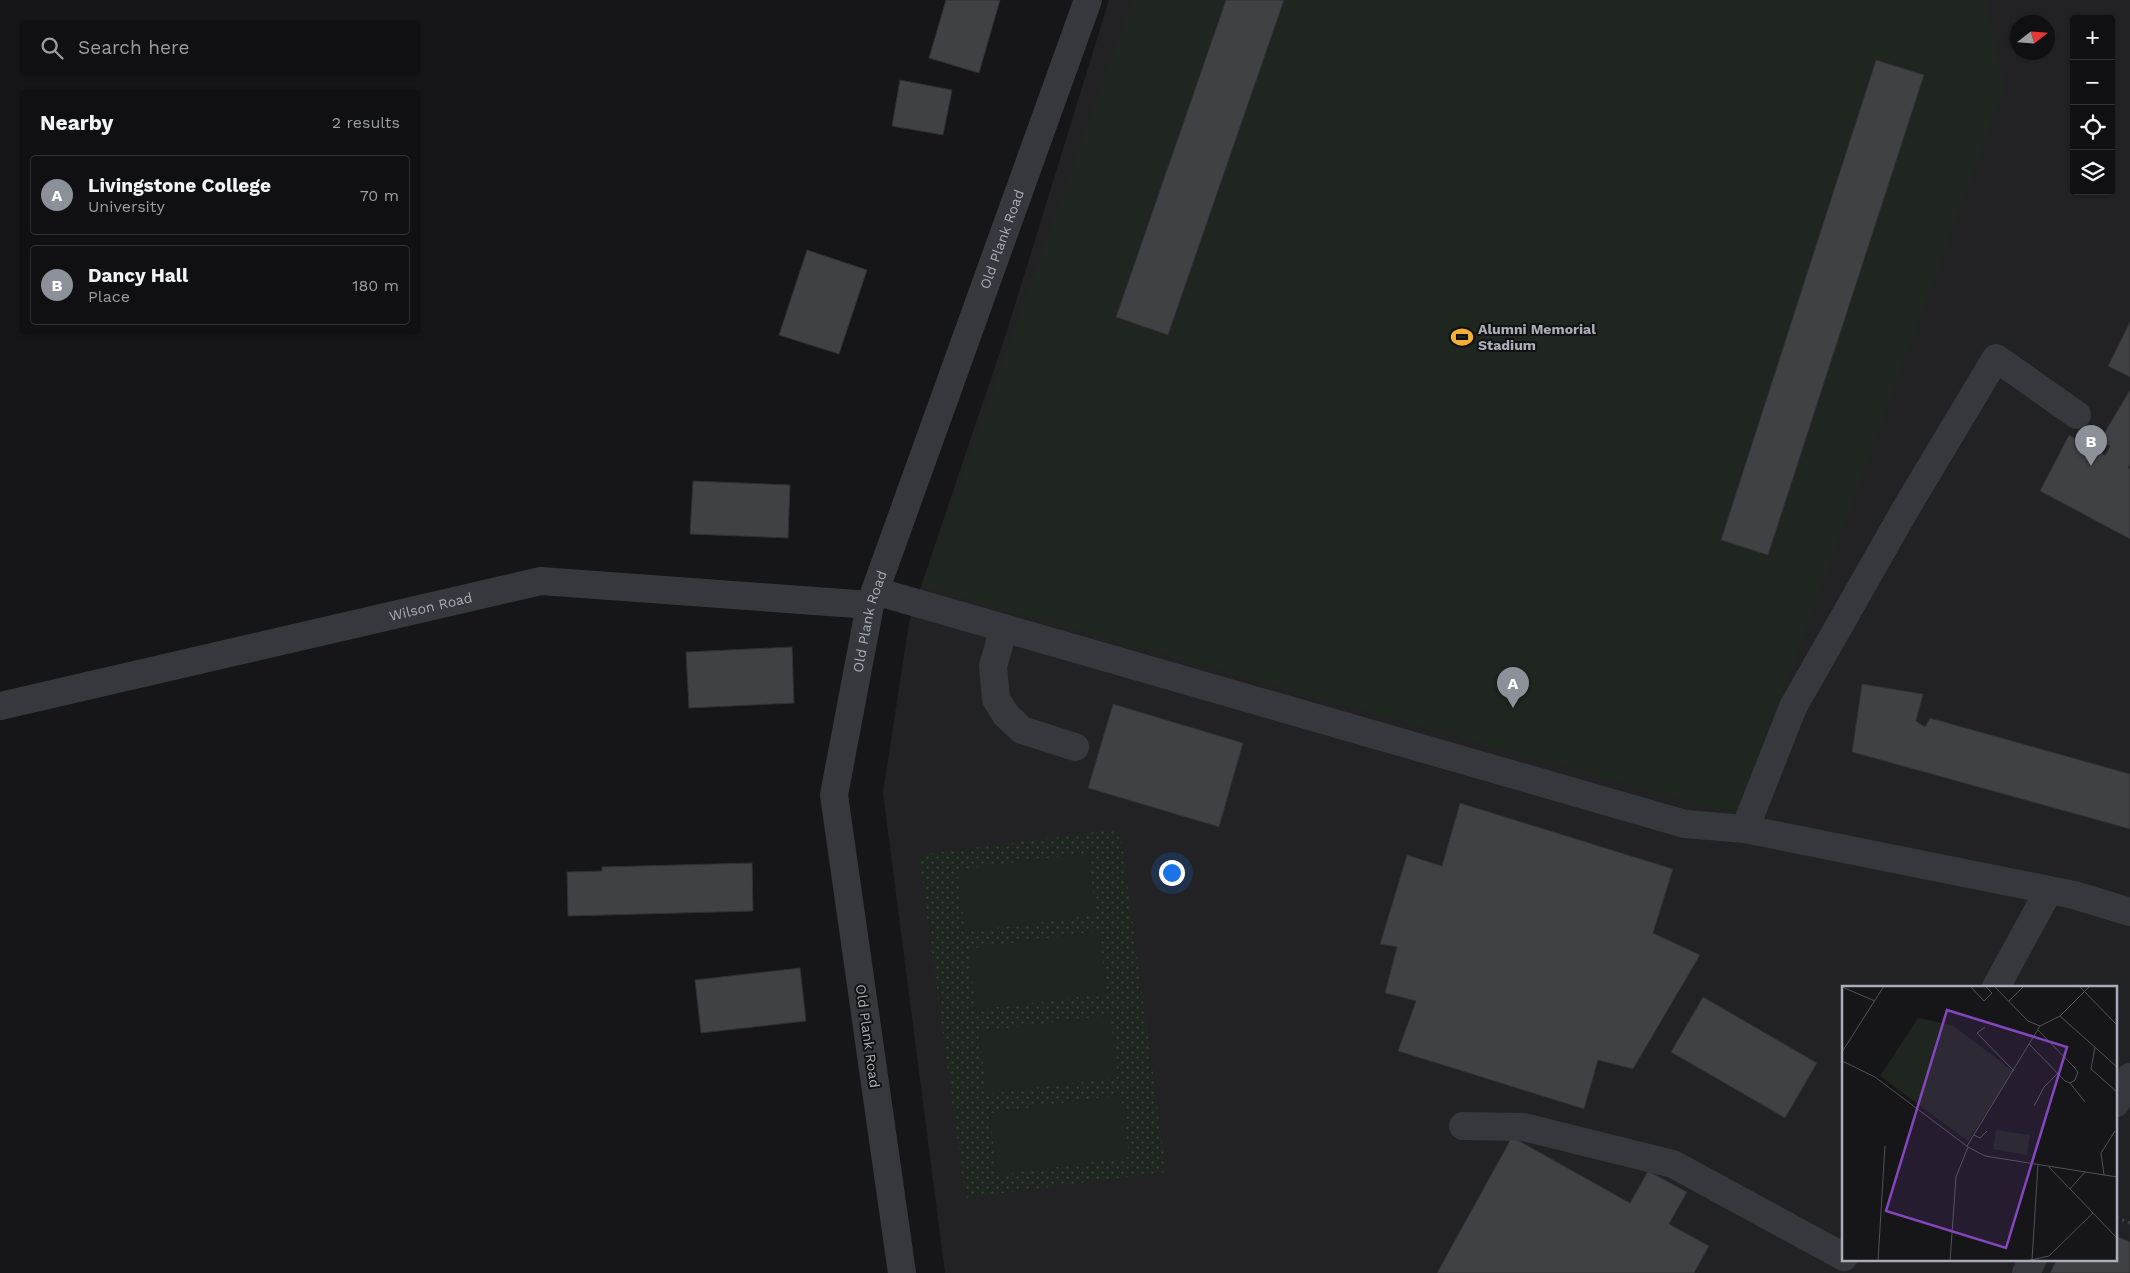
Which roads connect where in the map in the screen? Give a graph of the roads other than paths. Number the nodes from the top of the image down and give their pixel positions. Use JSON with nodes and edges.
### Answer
{"nodes":[{"id":1,"x":1088,"y":0,"type":"edge"},
{"id":2,"x":2077,"y":415,"type":"dead end"},
{"id":3,"x":872,"y":598,"type":"junction"},
{"id":4,"x":1004,"y":628,"type":"junction"},
{"id":5,"x":0,"y":706,"type":"edge"},
{"id":6,"x":1075,"y":746,"type":"dead end"},
{"id":7,"x":1745,"y":829,"type":"junction"},
{"id":8,"x":2049,"y":890,"type":"junction"},
{"id":9,"x":2130,"y":912,"type":"edge"},
{"id":10,"x":1997,"y":986,"type":"edge"},
{"id":11,"x":2130,"y":1077,"type":"edge"},
{"id":12,"x":2118,"y":1099,"type":"edge"},
{"id":13,"x":1463,"y":1126,"type":"dead end"},
{"id":14,"x":1842,"y":1256,"type":"edge"},
{"id":15,"x":1848,"y":1260,"type":"edge"},
{"id":16,"x":2033,"y":1260,"type":"edge"},
{"id":17,"x":902,"y":1273,"type":"edge"},
{"id":18,"x":1841,"y":1273,"type":"edge"},
{"id":19,"x":2026,"y":1273,"type":"edge"}],
"edges":[{"from":1,"to":3,"type":"street","name":"Old Plank Road"},
{"from":2,"to":7,"type":"street"},
{"from":3,"to":4,"type":"street","name":"Wilson Road"},
{"from":3,"to":5,"type":"street","name":"Wilson Road"},
{"from":3,"to":17,"type":"street","name":"Old Plank Road"},
{"from":4,"to":6,"type":"street"},
{"from":4,"to":7,"type":"street","name":"Wilson Road"},
{"from":7,"to":8,"type":"street","name":"Wilson Road"},
{"from":8,"to":9,"type":"street","name":"Wilson Road"},
{"from":8,"to":10,"type":"street"},
{"from":11,"to":12,"type":"street"},
{"from":13,"to":14,"type":"street"},
{"from":15,"to":18,"type":"street"},
{"from":16,"to":19,"type":"street"}]}
